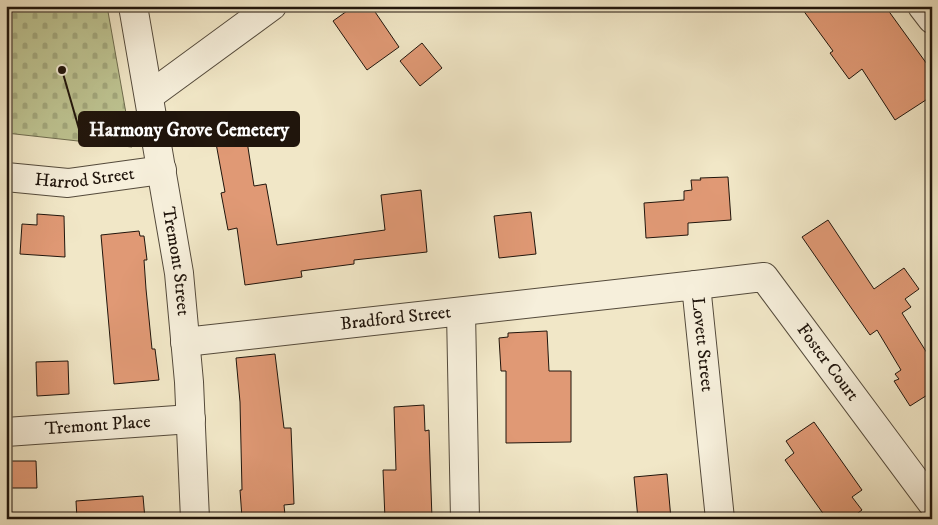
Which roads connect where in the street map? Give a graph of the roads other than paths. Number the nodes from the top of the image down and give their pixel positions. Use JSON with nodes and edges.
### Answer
{"nodes":[{"id":1,"x":133,"y":6,"type":"edge"},
{"id":2,"x":272,"y":6,"type":"edge"},
{"id":3,"x":922,"y":6,"type":"edge"},
{"id":4,"x":932,"y":20,"type":"edge"},
{"id":5,"x":149,"y":96,"type":"junction"},
{"id":6,"x":162,"y":170,"type":"junction"},
{"id":7,"x":6,"y":177,"type":"edge"},
{"id":8,"x":696,"y":285,"type":"junction"},
{"id":9,"x":461,"y":312,"type":"junction"},
{"id":10,"x":185,"y":342,"type":"junction"},
{"id":11,"x":191,"y":419,"type":"junction"},
{"id":12,"x":6,"y":432,"type":"edge"},
{"id":13,"x":932,"y":503,"type":"edge"},
{"id":14,"x":195,"y":519,"type":"edge"},
{"id":15,"x":465,"y":519,"type":"edge"},
{"id":16,"x":720,"y":519,"type":"edge"}],
"edges":[{"from":1,"to":5,"type":"street","name":"Tremont Street"},
{"from":2,"to":5,"type":"street"},
{"from":3,"to":4,"type":"street"},
{"from":5,"to":6,"type":"street","name":"Tremont Street"},
{"from":6,"to":7,"type":"street","name":"Harrod Street"},
{"from":6,"to":10,"type":"street","name":"Tremont Street"},
{"from":8,"to":9,"type":"street","name":"Lovett Street"},
{"from":8,"to":13,"type":"street","name":"Foster Court"},
{"from":8,"to":16,"type":"street","name":"Lovett Street"},
{"from":9,"to":10,"type":"street","name":"Bradford Street"},
{"from":9,"to":15,"type":"street","name":"Bradford Street"},
{"from":10,"to":11,"type":"street","name":"Tremont Street"},
{"from":11,"to":12,"type":"street","name":"Tremont Place"},
{"from":11,"to":14,"type":"street","name":"Tremont Street"}]}
